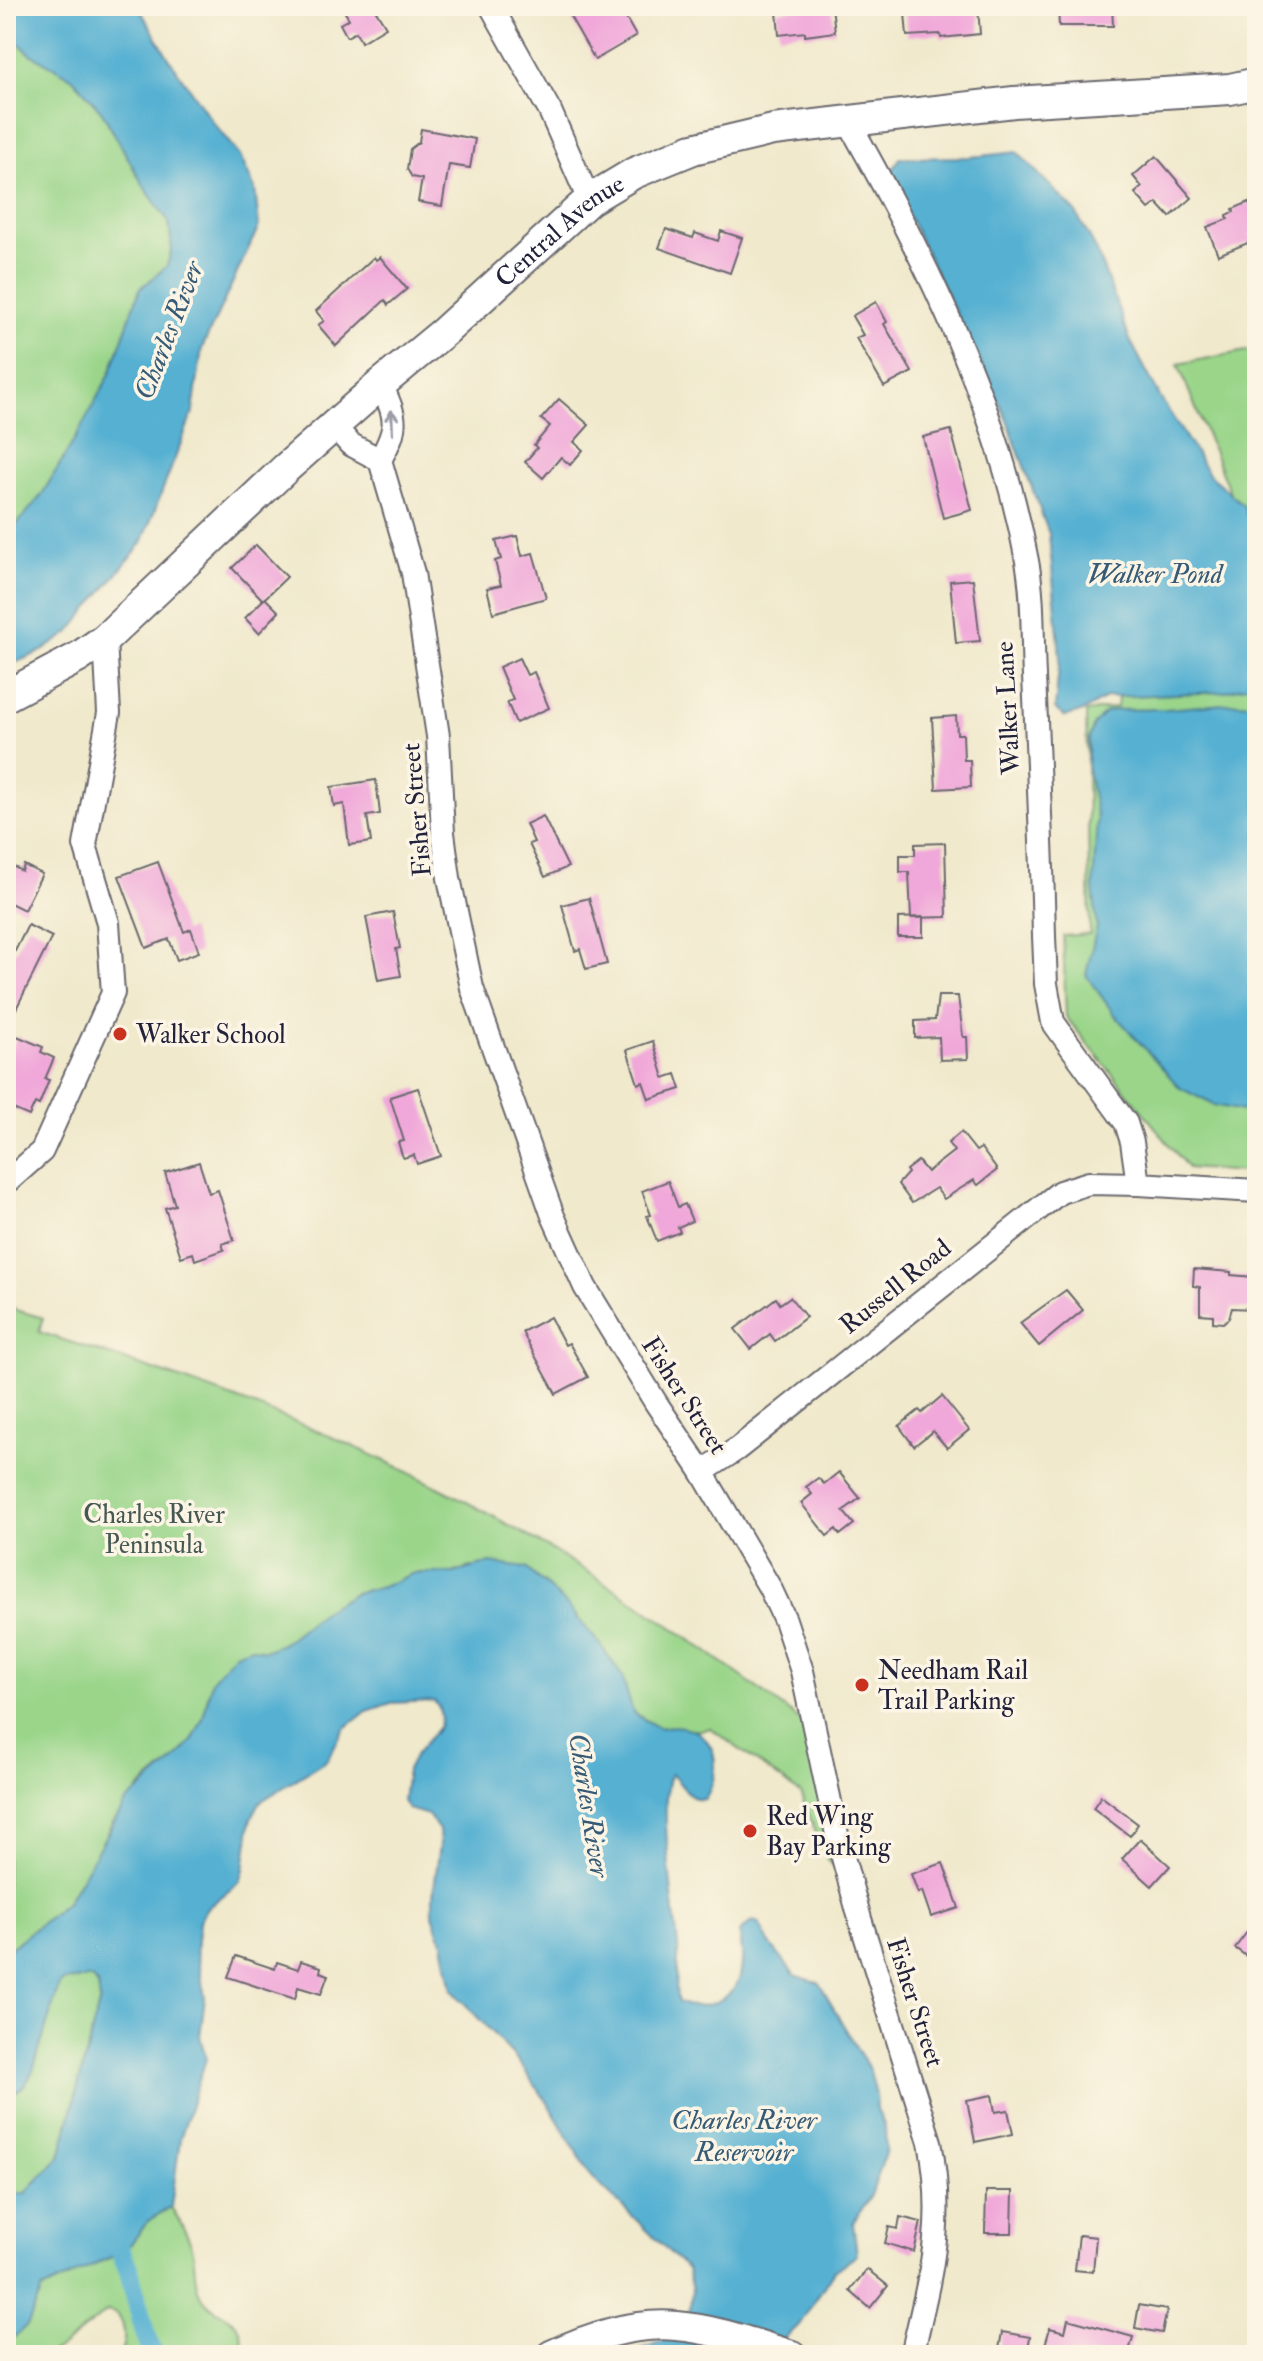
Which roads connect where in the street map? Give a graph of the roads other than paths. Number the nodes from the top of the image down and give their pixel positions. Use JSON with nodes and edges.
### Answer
{"nodes":[{"id":1,"x":491,"y":6,"type":"edge"},
{"id":2,"x":1257,"y":83,"type":"edge"},
{"id":3,"x":848,"y":121,"type":"junction"},
{"id":4,"x":589,"y":200,"type":"junction"},
{"id":5,"x":381,"y":384,"type":"junction"},
{"id":6,"x":334,"y":426,"type":"junction"},
{"id":7,"x":380,"y":460,"type":"junction"},
{"id":8,"x":105,"y":639,"type":"junction"},
{"id":9,"x":6,"y":696,"type":"edge"},
{"id":10,"x":6,"y":1183,"type":"edge"},
{"id":11,"x":1138,"y":1184,"type":"junction"},
{"id":12,"x":1257,"y":1191,"type":"edge"},
{"id":13,"x":702,"y":1472,"type":"junction"},
{"id":14,"x":551,"y":2355,"type":"edge"},
{"id":15,"x":792,"y":2355,"type":"edge"},
{"id":16,"x":912,"y":2355,"type":"edge"}],
"edges":[{"from":1,"to":4,"type":"street"},
{"from":2,"to":3,"type":"main road","name":"Central Avenue"},
{"from":3,"to":4,"type":"main road","name":"Central Avenue"},
{"from":3,"to":11,"type":"street","name":"Walker Lane"},
{"from":4,"to":5,"type":"main road","name":"Central Avenue"},
{"from":5,"to":6,"type":"main road","name":"Central Avenue"},
{"from":7,"to":5,"type":"street","one_way":true},
{"from":6,"to":7,"type":"street"},
{"from":6,"to":8,"type":"main road","name":"Central Avenue"},
{"from":7,"to":13,"type":"street","name":"Fisher Street"},
{"from":8,"to":9,"type":"main road","name":"Central Avenue"},
{"from":8,"to":10,"type":"street"},
{"from":11,"to":12,"type":"street"},
{"from":11,"to":13,"type":"street","name":"Russell Road"},
{"from":13,"to":16,"type":"street","name":"Fisher Street"},
{"from":14,"to":15,"type":"street"}]}
